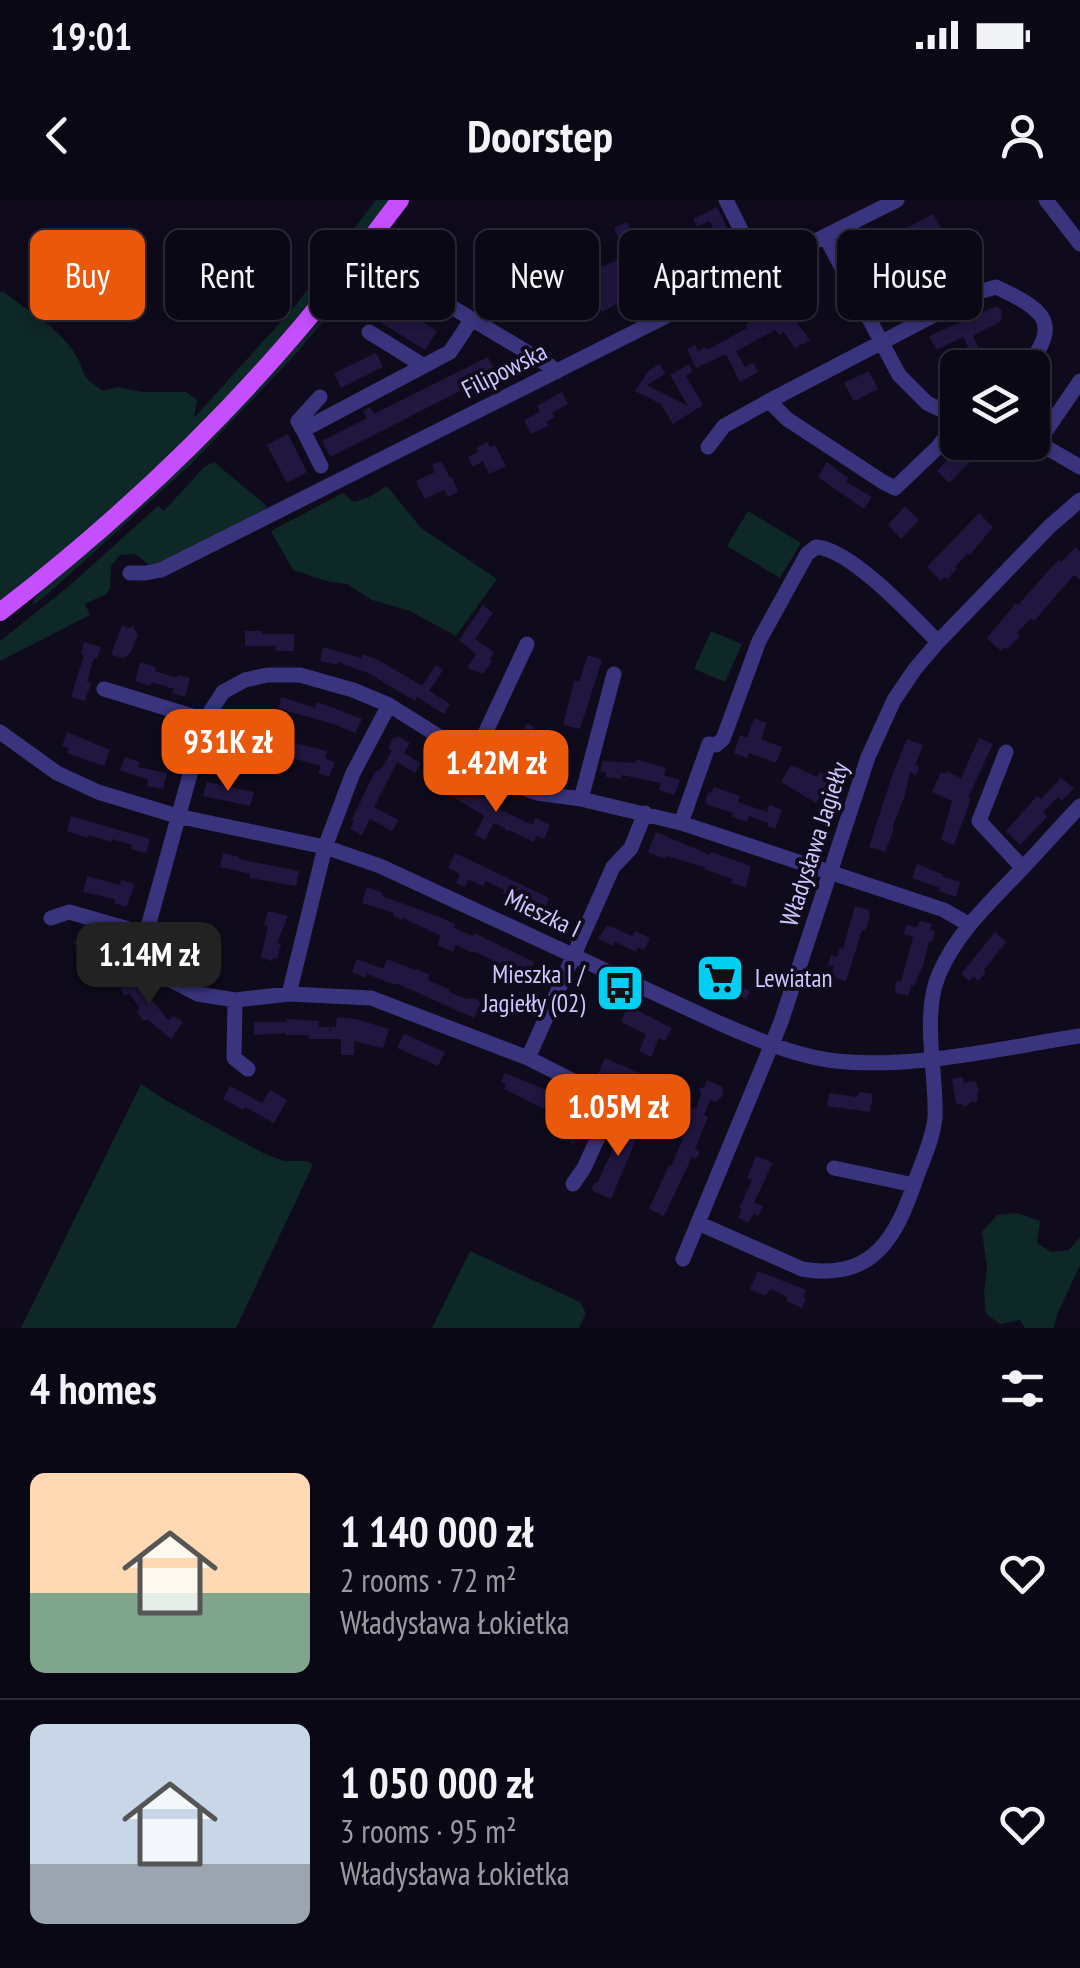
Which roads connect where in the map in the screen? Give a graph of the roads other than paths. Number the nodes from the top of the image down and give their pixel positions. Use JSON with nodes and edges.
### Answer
{"nodes":[{"id":1,"x":400,"y":200,"type":"edge"},
{"id":2,"x":726,"y":200,"type":"edge"},
{"id":3,"x":897,"y":200,"type":"edge"},
{"id":4,"x":1052,"y":205,"type":"edge"},
{"id":5,"x":377,"y":230,"type":"edge"},
{"id":6,"x":741,"y":230,"type":"edge"},
{"id":7,"x":825,"y":236,"type":"junction"},
{"id":8,"x":817,"y":240,"type":"edge"},
{"id":9,"x":1080,"y":244,"type":"edge"},
{"id":10,"x":455,"y":309,"type":"edge"},
{"id":11,"x":310,"y":316,"type":"edge"},
{"id":12,"x":472,"y":319,"type":"junction"},
{"id":13,"x":658,"y":320,"type":"edge"},
{"id":14,"x":369,"y":332,"type":"dead end"},
{"id":15,"x":882,"y":342,"type":"junction"},
{"id":16,"x":1038,"y":350,"type":"edge"},
{"id":17,"x":424,"y":366,"type":"junction"},
{"id":18,"x":556,"y":372,"type":"junction"},
{"id":19,"x":1080,"y":381,"type":"edge"},
{"id":20,"x":320,"y":397,"type":"dead end"},
{"id":21,"x":769,"y":401,"type":"junction"},
{"id":22,"x":940,"y":410,"type":"edge"},
{"id":23,"x":1050,"y":421,"type":"edge"},
{"id":24,"x":303,"y":430,"type":"junction"},
{"id":25,"x":940,"y":444,"type":"edge"},
{"id":26,"x":708,"y":448,"type":"dead end"},
{"id":27,"x":1050,"y":448,"type":"edge"},
{"id":28,"x":321,"y":466,"type":"dead end"},
{"id":29,"x":1080,"y":466,"type":"edge"},
{"id":30,"x":1080,"y":500,"type":"edge"},
{"id":31,"x":130,"y":573,"type":"dead end"},
{"id":32,"x":0,"y":612,"type":"edge"},
{"id":33,"x":938,"y":642,"type":"junction"},
{"id":34,"x":528,"y":644,"type":"dead end"},
{"id":35,"x":614,"y":674,"type":"dead end"},
{"id":36,"x":104,"y":689,"type":"dead end"},
{"id":37,"x":389,"y":705,"type":"junction"},
{"id":38,"x":205,"y":720,"type":"junction"},
{"id":39,"x":0,"y":732,"type":"edge"},
{"id":40,"x":1006,"y":752,"type":"dead end"},
{"id":41,"x":472,"y":759,"type":"junction"},
{"id":42,"x":581,"y":799,"type":"junction"},
{"id":43,"x":1080,"y":806,"type":"edge"},
{"id":44,"x":645,"y":813,"type":"junction"},
{"id":45,"x":177,"y":816,"type":"junction"},
{"id":46,"x":682,"y":823,"type":"junction"},
{"id":47,"x":325,"y":847,"type":"junction"},
{"id":48,"x":1022,"y":868,"type":"junction"},
{"id":49,"x":831,"y":872,"type":"junction"},
{"id":50,"x":50,"y":918,"type":"dead end"},
{"id":51,"x":968,"y":924,"type":"junction"},
{"id":52,"x":146,"y":934,"type":"junction"},
{"id":53,"x":574,"y":955,"type":"junction"},
{"id":54,"x":289,"y":994,"type":"junction"},
{"id":55,"x":235,"y":1000,"type":"junction"},
{"id":56,"x":1080,"y":1036,"type":"edge"},
{"id":57,"x":772,"y":1045,"type":"junction"},
{"id":58,"x":528,"y":1058,"type":"junction"},
{"id":59,"x":933,"y":1058,"type":"junction"},
{"id":60,"x":248,"y":1069,"type":"dead end"},
{"id":61,"x":834,"y":1168,"type":"dead end"},
{"id":62,"x":573,"y":1184,"type":"dead end"},
{"id":63,"x":914,"y":1186,"type":"junction"},
{"id":64,"x":698,"y":1223,"type":"junction"},
{"id":65,"x":683,"y":1259,"type":"dead end"}],
"edges":[{"from":1,"to":5,"type":"main road"},
{"from":2,"to":6,"type":"street"},
{"from":3,"to":7,"type":"street","name":"Filipowska"},
{"from":4,"to":9,"type":"street"},
{"from":7,"to":8,"type":"street","name":"Filipowska"},
{"from":7,"to":15,"type":"street"},
{"from":10,"to":12,"type":"street"},
{"from":11,"to":32,"type":"main road"},
{"from":12,"to":17,"type":"street"},
{"from":12,"to":18,"type":"street"},
{"from":13,"to":18,"type":"street","name":"Filipowska"},
{"from":14,"to":17,"type":"street"},
{"from":15,"to":16,"type":"street"},
{"from":15,"to":21,"type":"street"},
{"from":15,"to":22,"type":"street"},
{"from":17,"to":24,"type":"street"},
{"from":18,"to":31,"type":"street","name":"Filipowska"},
{"from":19,"to":23,"type":"street"},
{"from":20,"to":24,"type":"street"},
{"from":21,"to":25,"type":"street"},
{"from":21,"to":26,"type":"street"},
{"from":24,"to":28,"type":"street"},
{"from":27,"to":29,"type":"street"},
{"from":30,"to":33,"type":"street","name":"Władysława Jagiełły"},
{"from":33,"to":46,"type":"street"},
{"from":33,"to":49,"type":"street","name":"Władysława Jagiełły"},
{"from":34,"to":41,"type":"street"},
{"from":35,"to":42,"type":"street"},
{"from":36,"to":38,"type":"street"},
{"from":37,"to":38,"type":"street"},
{"from":37,"to":41,"type":"street"},
{"from":37,"to":47,"type":"street"},
{"from":38,"to":45,"type":"street"},
{"from":39,"to":45,"type":"street","name":"Mieszka I"},
{"from":40,"to":48,"type":"street"},
{"from":41,"to":42,"type":"street"},
{"from":42,"to":44,"type":"street"},
{"from":43,"to":48,"type":"street"},
{"from":44,"to":46,"type":"street"},
{"from":44,"to":53,"type":"street"},
{"from":45,"to":47,"type":"street","name":"Mieszka I"},
{"from":45,"to":52,"type":"street"},
{"from":46,"to":49,"type":"street"},
{"from":47,"to":53,"type":"street","name":"Mieszka I"},
{"from":47,"to":54,"type":"street"},
{"from":48,"to":51,"type":"street"},
{"from":49,"to":51,"type":"street"},
{"from":49,"to":57,"type":"street","name":"Władysława Jagiełły"},
{"from":50,"to":52,"type":"street"},
{"from":51,"to":59,"type":"street"},
{"from":52,"to":55,"type":"street"},
{"from":53,"to":57,"type":"street","name":"Mieszka I"},
{"from":53,"to":58,"type":"street"},
{"from":54,"to":55,"type":"street"},
{"from":54,"to":58,"type":"street"},
{"from":55,"to":60,"type":"street"},
{"from":56,"to":59,"type":"street","name":"Mieszka I"},
{"from":57,"to":59,"type":"street","name":"Mieszka I"},
{"from":57,"to":64,"type":"street","name":"Władysława Jagiełły"},
{"from":58,"to":62,"type":"street"},
{"from":59,"to":63,"type":"street"},
{"from":61,"to":63,"type":"street"},
{"from":63,"to":64,"type":"street"},
{"from":64,"to":65,"type":"street","name":"Władysława Jagiełły"}]}
